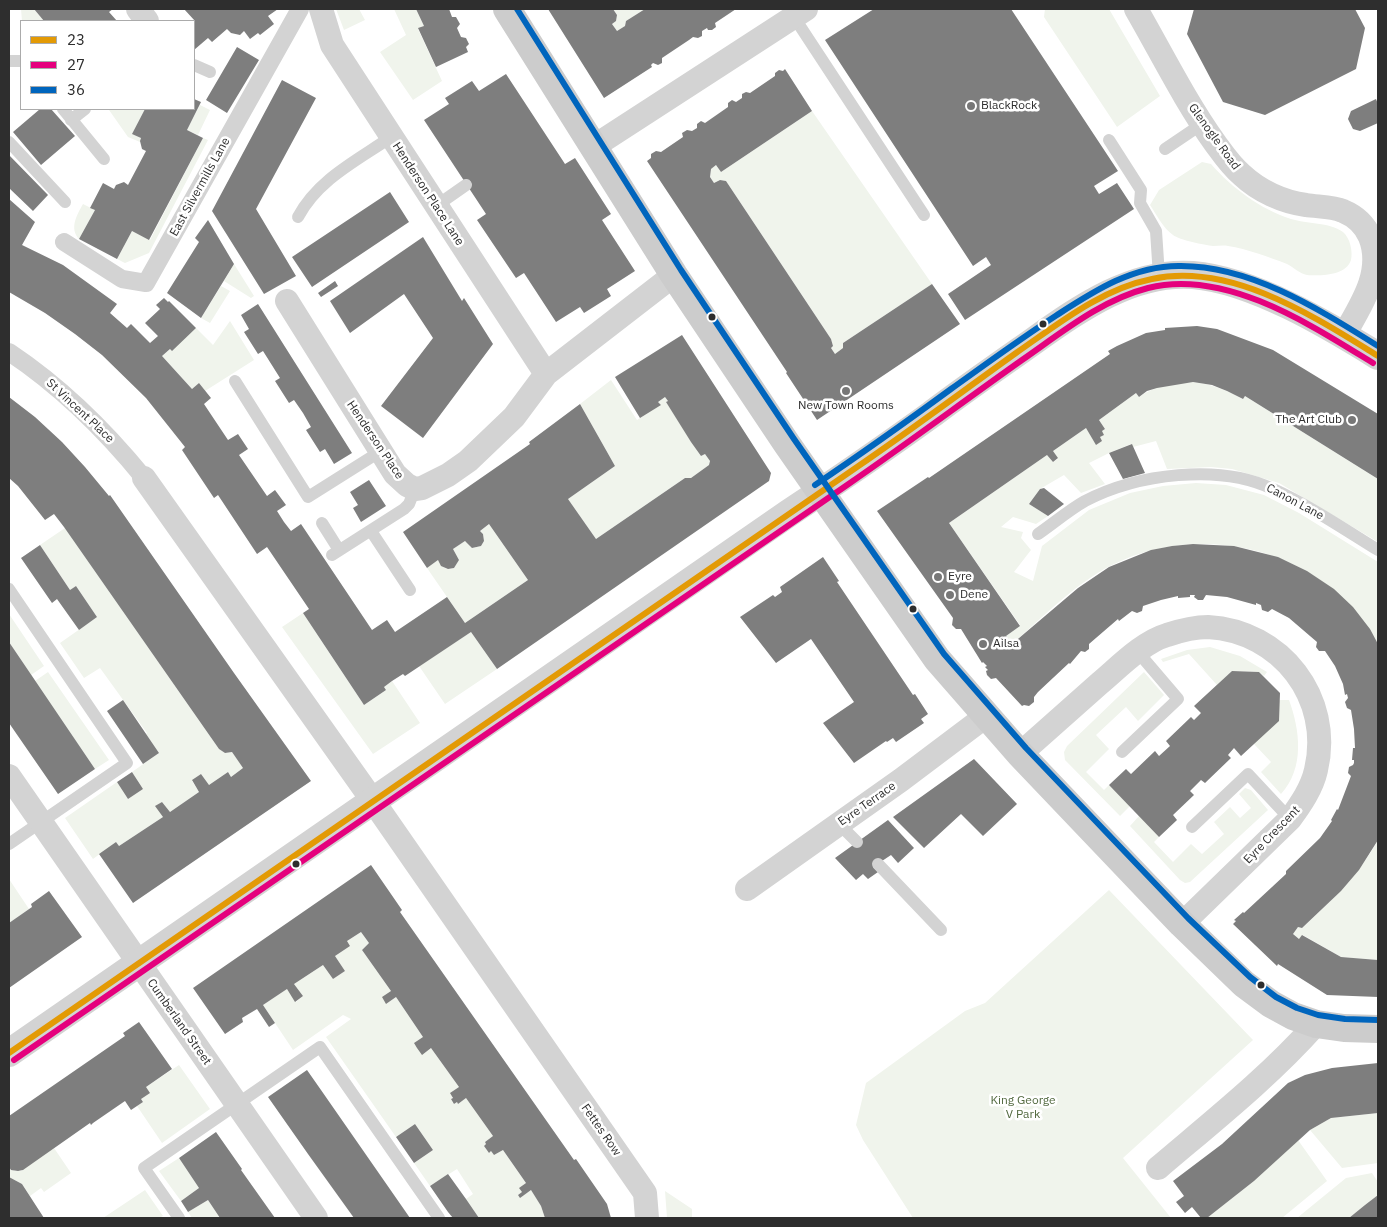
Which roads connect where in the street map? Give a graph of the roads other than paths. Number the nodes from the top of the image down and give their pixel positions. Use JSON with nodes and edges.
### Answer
{"nodes":[{"id":1,"x":138,"y":9,"type":"edge"},
{"id":2,"x":300,"y":9,"type":"edge"},
{"id":3,"x":321,"y":9,"type":"edge"},
{"id":4,"x":507,"y":9,"type":"edge"},
{"id":5,"x":1136,"y":9,"type":"edge"},
{"id":6,"x":800,"y":13,"type":"edge"},
{"id":7,"x":146,"y":20,"type":"edge"},
{"id":8,"x":195,"y":65,"type":"edge"},
{"id":9,"x":210,"y":72,"type":"dead end"},
{"id":10,"x":63,"y":110,"type":"edge"},
{"id":11,"x":84,"y":110,"type":"edge"},
{"id":12,"x":71,"y":120,"type":"junction"},
{"id":13,"x":1202,"y":124,"type":"junction"},
{"id":14,"x":391,"y":137,"type":"junction"},
{"id":15,"x":1109,"y":140,"type":"dead end"},
{"id":16,"x":9,"y":142,"type":"edge"},
{"id":17,"x":593,"y":147,"type":"junction"},
{"id":18,"x":1165,"y":149,"type":"dead end"},
{"id":19,"x":98,"y":153,"type":"dead end"},
{"id":20,"x":466,"y":185,"type":"dead end"},
{"id":21,"x":65,"y":202,"type":"dead end"},
{"id":22,"x":436,"y":206,"type":"junction"},
{"id":23,"x":924,"y":215,"type":"dead end"},
{"id":24,"x":298,"y":217,"type":"dead end"},
{"id":25,"x":64,"y":242,"type":"dead end"},
{"id":26,"x":1377,"y":270,"type":"edge"},
{"id":27,"x":674,"y":275,"type":"junction"},
{"id":28,"x":1158,"y":276,"type":"junction"},
{"id":29,"x":287,"y":301,"type":"dead end"},
{"id":30,"x":1344,"y":335,"type":"junction"},
{"id":31,"x":9,"y":352,"type":"edge"},
{"id":32,"x":1378,"y":356,"type":"edge"},
{"id":33,"x":546,"y":374,"type":"junction"},
{"id":34,"x":235,"y":380,"type":"dead end"},
{"id":35,"x":381,"y":451,"type":"junction"},
{"id":36,"x":144,"y":478,"type":"joint"},
{"id":37,"x":415,"y":489,"type":"junction"},
{"id":38,"x":820,"y":492,"type":"junction"},
{"id":39,"x":322,"y":523,"type":"dead end"},
{"id":40,"x":371,"y":531,"type":"junction"},
{"id":41,"x":1038,"y":534,"type":"dead end"},
{"id":42,"x":1378,"y":550,"type":"edge"},
{"id":43,"x":9,"y":589,"type":"edge"},
{"id":44,"x":410,"y":590,"type":"dead end"},
{"id":45,"x":1136,"y":652,"type":"junction"},
{"id":46,"x":986,"y":716,"type":"junction"},
{"id":47,"x":1122,"y":752,"type":"dead end"},
{"id":48,"x":1020,"y":754,"type":"junction"},
{"id":49,"x":9,"y":776,"type":"edge"},
{"id":50,"x":373,"y":801,"type":"junction"},
{"id":51,"x":1290,"y":820,"type":"junction"},
{"id":52,"x":40,"y":822,"type":"junction"},
{"id":53,"x":840,"y":824,"type":"junction"},
{"id":54,"x":1192,"y":827,"type":"dead end"},
{"id":55,"x":857,"y":842,"type":"dead end"},
{"id":56,"x":9,"y":844,"type":"edge"},
{"id":57,"x":878,"y":864,"type":"dead end"},
{"id":58,"x":747,"y":889,"type":"dead end"},
{"id":59,"x":1182,"y":924,"type":"junction"},
{"id":60,"x":941,"y":930,"type":"dead end"},
{"id":61,"x":138,"y":963,"type":"junction"},
{"id":62,"x":1316,"y":1024,"type":"junction"},
{"id":63,"x":1378,"y":1029,"type":"edge"},
{"id":64,"x":9,"y":1053,"type":"edge"},
{"id":65,"x":237,"y":1104,"type":"junction"},
{"id":66,"x":1158,"y":1168,"type":"dead end"},
{"id":67,"x":178,"y":1218,"type":"edge"},
{"id":68,"x":316,"y":1218,"type":"edge"},
{"id":69,"x":439,"y":1218,"type":"edge"},
{"id":70,"x":647,"y":1218,"type":"edge"}],
"edges":[{"from":1,"to":7,"type":"street"},
{"from":2,"to":25,"type":"street","name":"East Silvermills Lane"},
{"from":3,"to":14,"type":"street","name":"Henderson Place Lane"},
{"from":4,"to":17,"type":"main road"},
{"from":5,"to":13,"type":"street","name":"Glenogle Road"},
{"from":6,"to":17,"type":"street"},
{"from":6,"to":23,"type":"lane"},
{"from":8,"to":9,"type":"lane"},
{"from":10,"to":12,"type":"lane"},
{"from":11,"to":12,"type":"lane"},
{"from":12,"to":19,"type":"lane"},
{"from":13,"to":18,"type":"lane"},
{"from":13,"to":26,"type":"street","name":"Glenogle Road"},
{"from":14,"to":22,"type":"street","name":"Henderson Place Lane"},
{"from":14,"to":24,"type":"lane"},
{"from":15,"to":28,"type":"lane"},
{"from":16,"to":21,"type":"lane"},
{"from":17,"to":27,"type":"main road"},
{"from":20,"to":22,"type":"lane"},
{"from":22,"to":33,"type":"street","name":"Henderson Place Lane"},
{"from":26,"to":30,"type":"street","name":"Glenogle Road"},
{"from":27,"to":33,"type":"street","name":"Henderson Place"},
{"from":27,"to":38,"type":"main road"},
{"from":28,"to":30,"type":"street"},
{"from":28,"to":38,"type":"street"},
{"from":29,"to":35,"type":"street","name":"Henderson Place"},
{"from":30,"to":32,"type":"street"},
{"from":31,"to":36,"type":"street","name":"St Vincent Place"},
{"from":33,"to":37,"type":"street","name":"Henderson Place"},
{"from":34,"to":35,"type":"lane"},
{"from":35,"to":37,"type":"street","name":"Henderson Place"},
{"from":36,"to":50,"type":"street","name":"Fettes Row"},
{"from":37,"to":40,"type":"lane"},
{"from":38,"to":46,"type":"main road"},
{"from":38,"to":50,"type":"street"},
{"from":39,"to":40,"type":"lane"},
{"from":40,"to":44,"type":"lane"},
{"from":41,"to":42,"type":"lane","name":"Canon Lane"},
{"from":43,"to":52,"type":"lane"},
{"from":45,"to":47,"type":"lane"},
{"from":45,"to":48,"type":"street","name":"Eyre Crescent"},
{"from":45,"to":51,"type":"street","name":"Eyre Crescent"},
{"from":46,"to":48,"type":"main road"},
{"from":46,"to":53,"type":"street","name":"Eyre Terrace"},
{"from":48,"to":59,"type":"main road"},
{"from":49,"to":52,"type":"street","name":"Cumberland Street"},
{"from":50,"to":61,"type":"street"},
{"from":50,"to":70,"type":"street","name":"Fettes Row"},
{"from":51,"to":54,"type":"lane"},
{"from":51,"to":59,"type":"street","name":"Eyre Crescent"},
{"from":52,"to":56,"type":"lane"},
{"from":52,"to":61,"type":"street","name":"Cumberland Street"},
{"from":53,"to":55,"type":"lane"},
{"from":53,"to":58,"type":"street","name":"Eyre Terrace"},
{"from":57,"to":60,"type":"lane"},
{"from":59,"to":62,"type":"main road"},
{"from":61,"to":64,"type":"street"},
{"from":61,"to":65,"type":"street","name":"Cumberland Street"},
{"from":62,"to":63,"type":"main road"},
{"from":62,"to":66,"type":"street"},
{"from":65,"to":67,"type":"lane"},
{"from":65,"to":68,"type":"street","name":"Cumberland Street"},
{"from":65,"to":69,"type":"lane"}]}
